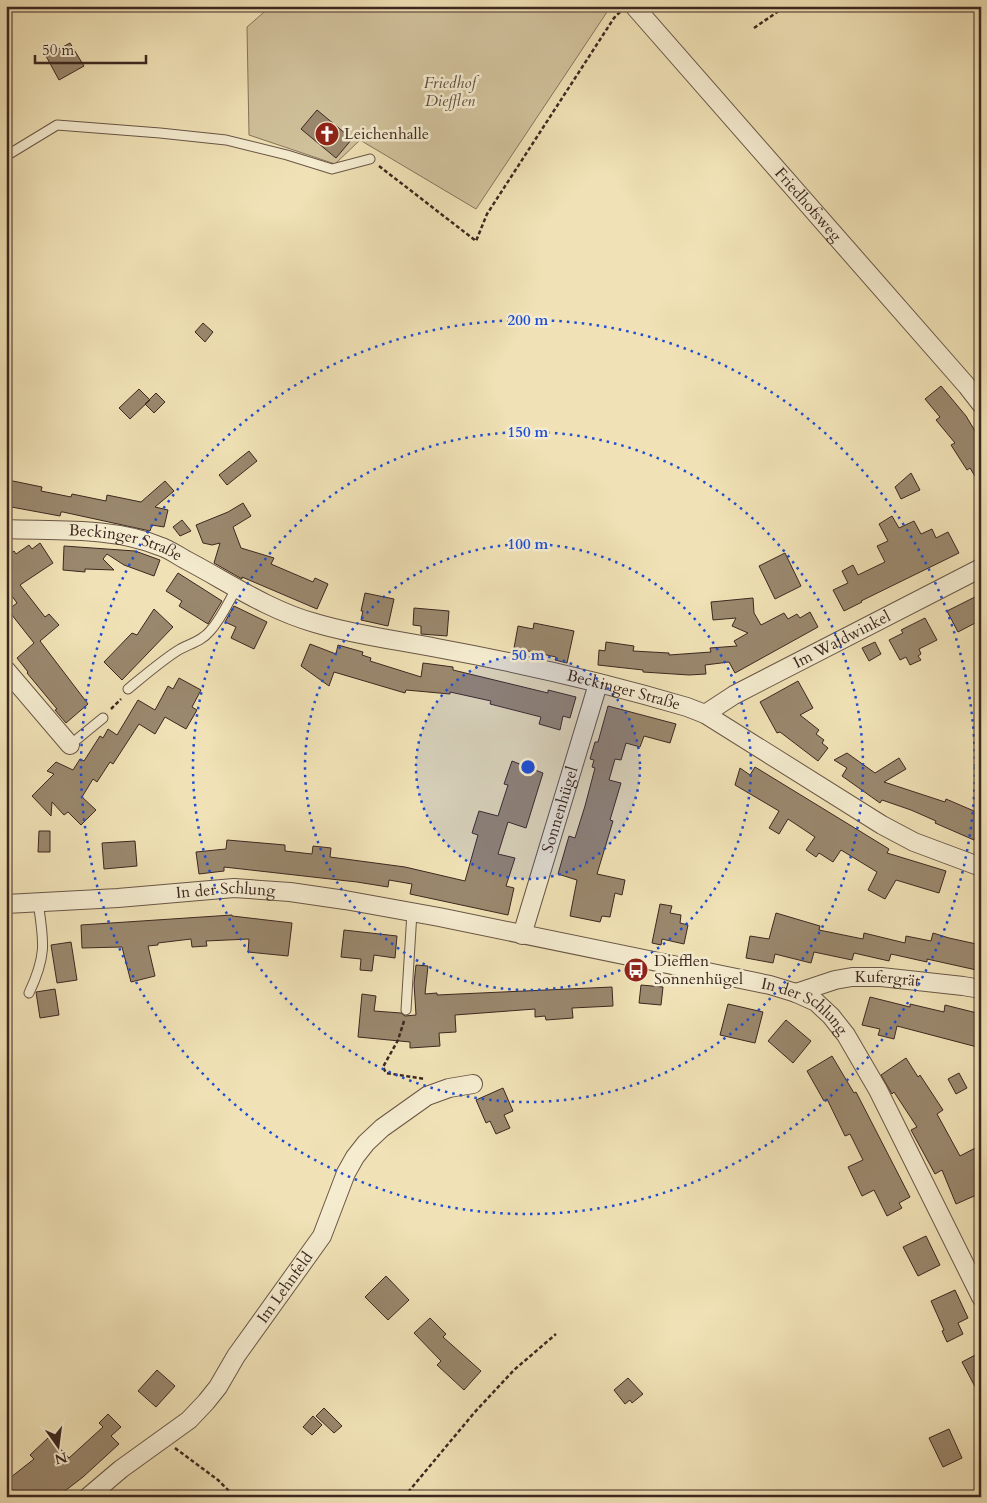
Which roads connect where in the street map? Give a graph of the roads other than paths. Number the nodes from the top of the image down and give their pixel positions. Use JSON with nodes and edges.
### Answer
{"nodes":[{"id":1,"x":634,"y":6,"type":"edge"},
{"id":2,"x":6,"y":156,"type":"edge"},
{"id":3,"x":370,"y":159,"type":"road end"},
{"id":4,"x":981,"y":404,"type":"edge"},
{"id":5,"x":6,"y":529,"type":"edge"},
{"id":6,"x":981,"y":568,"type":"edge"},
{"id":7,"x":236,"y":589,"type":"junction"},
{"id":8,"x":6,"y":670,"type":"edge"},
{"id":9,"x":598,"y":684,"type":"junction"},
{"id":10,"x":128,"y":689,"type":"road end"},
{"id":11,"x":704,"y":714,"type":"junction"},
{"id":12,"x":103,"y":718,"type":"road end"},
{"id":13,"x":70,"y":745,"type":"joint"},
{"id":14,"x":981,"y":867,"type":"edge"},
{"id":15,"x":38,"y":902,"type":"junction"},
{"id":16,"x":6,"y":904,"type":"edge"},
{"id":17,"x":412,"y":912,"type":"junction"},
{"id":18,"x":522,"y":935,"type":"junction"},
{"id":19,"x":981,"y":989,"type":"edge"},
{"id":20,"x":30,"y":993,"type":"dead end"},
{"id":21,"x":796,"y":993,"type":"junction"},
{"id":22,"x":406,"y":1010,"type":"road end"},
{"id":23,"x":473,"y":1084,"type":"dead end"},
{"id":24,"x":981,"y":1296,"type":"edge"},
{"id":25,"x":88,"y":1497,"type":"edge"}],
"edges":[{"from":1,"to":4,"type":"street","name":"Friedhofsweg"},
{"from":2,"to":3,"type":"lane"},
{"from":5,"to":7,"type":"street","name":"Beckinger Straße"},
{"from":6,"to":11,"type":"street","name":"Im Waldwinkel"},
{"from":7,"to":9,"type":"street","name":"Beckinger Straße"},
{"from":7,"to":10,"type":"lane"},
{"from":8,"to":13,"type":"street"},
{"from":9,"to":11,"type":"street","name":"Beckinger Straße"},
{"from":9,"to":18,"type":"street","name":"Sonnenhügel"},
{"from":11,"to":14,"type":"street","name":"Beckinger Straße"},
{"from":12,"to":13,"type":"lane"},
{"from":15,"to":16,"type":"street","name":"In der Schlung"},
{"from":15,"to":17,"type":"street","name":"In der Schlung"},
{"from":15,"to":20,"type":"lane"},
{"from":17,"to":18,"type":"street","name":"In der Schlung"},
{"from":17,"to":22,"type":"lane"},
{"from":18,"to":21,"type":"street","name":"In der Schlung"},
{"from":19,"to":21,"type":"street","name":"Kufergrät"},
{"from":21,"to":24,"type":"street","name":"In der Schlung"},
{"from":23,"to":25,"type":"street","name":"Im Lehnfeld"}]}
